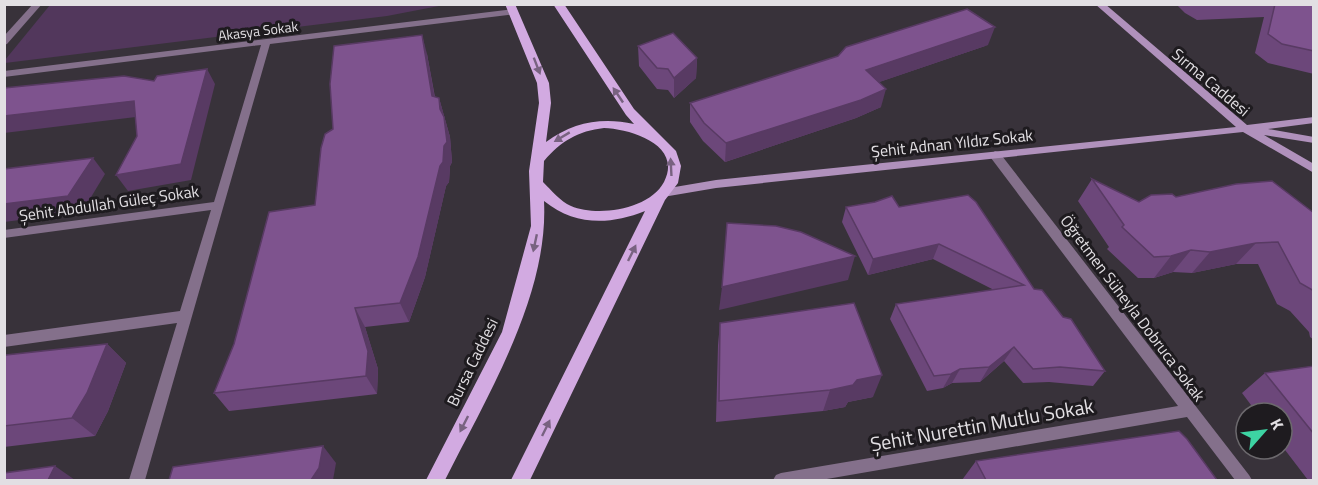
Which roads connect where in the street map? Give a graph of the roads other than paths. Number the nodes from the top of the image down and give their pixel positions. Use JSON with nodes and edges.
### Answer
{"nodes":[{"id":1,"x":38,"y":4,"type":"edge"},
{"id":2,"x":558,"y":4,"type":"edge"},
{"id":3,"x":1099,"y":4,"type":"edge"},
{"id":4,"x":512,"y":8,"type":"edge"},
{"id":5,"x":4,"y":42,"type":"edge"},
{"id":6,"x":266,"y":44,"type":"junction"},
{"id":7,"x":4,"y":74,"type":"edge"},
{"id":8,"x":1314,"y":120,"type":"edge"},
{"id":9,"x":1245,"y":129,"type":"junction"},
{"id":10,"x":657,"y":138,"type":"junction"},
{"id":11,"x":1314,"y":140,"type":"edge"},
{"id":12,"x":995,"y":155,"type":"junction"},
{"id":13,"x":539,"y":158,"type":"junction"},
{"id":14,"x":1314,"y":169,"type":"edge"},
{"id":15,"x":538,"y":185,"type":"junction"},
{"id":16,"x":661,"y":195,"type":"junction"},
{"id":17,"x":218,"y":205,"type":"junction"},
{"id":18,"x":4,"y":234,"type":"edge"},
{"id":19,"x":186,"y":316,"type":"junction"},
{"id":20,"x":4,"y":341,"type":"edge"},
{"id":21,"x":1191,"y":410,"type":"junction"},
{"id":22,"x":137,"y":480,"type":"edge"},
{"id":23,"x":435,"y":480,"type":"edge"},
{"id":24,"x":520,"y":480,"type":"edge"},
{"id":25,"x":781,"y":480,"type":"edge"},
{"id":26,"x":1244,"y":480,"type":"edge"}],
"edges":[{"from":1,"to":5,"type":"street"},
{"from":10,"to":2,"type":"main road","one_way":true},
{"from":3,"to":9,"type":"street","name":"Sırma Caddesi"},
{"from":4,"to":6,"type":"street","name":"Akasya Sokak"},
{"from":4,"to":13,"type":"main road","name":"Bursa Caddesi","one_way":true},
{"from":6,"to":7,"type":"street","name":"Akasya Sokak"},
{"from":6,"to":17,"type":"street","name":"Şehit Abdullah Güleç Sokak"},
{"from":8,"to":9,"type":"street"},
{"from":9,"to":11,"type":"street"},
{"from":9,"to":12,"type":"street","name":"Şehit Adnan Yıldız Sokak"},
{"from":9,"to":14,"type":"street","name":"Sırma Caddesi"},
{"from":10,"to":13,"type":"main road","one_way":true},
{"from":16,"to":10,"type":"main road","one_way":true},
{"from":12,"to":16,"type":"street","name":"Şehit Adnan Yıldız Sokak"},
{"from":12,"to":21,"type":"street","name":"Öğretmen Süheyla Dobruca Sokak"},
{"from":13,"to":15,"type":"main road","name":"Bursa Caddesi"},
{"from":15,"to":16,"type":"main road"},
{"from":15,"to":23,"type":"main road","name":"Bursa Caddesi","one_way":true},
{"from":24,"to":16,"type":"main road","one_way":true},
{"from":17,"to":18,"type":"street","name":"Şehit Abdullah Güleç Sokak"},
{"from":17,"to":19,"type":"street","name":"Şehit Abdullah Güleç Sokak"},
{"from":19,"to":20,"type":"street"},
{"from":19,"to":22,"type":"street","name":"Şehit Abdullah Güleç Sokak"},
{"from":21,"to":25,"type":"street","name":"Şehit Nurettin Mutlu Sokak"},
{"from":21,"to":26,"type":"street","name":"Öğretmen Süheyla Dobruca Sokak"}]}
